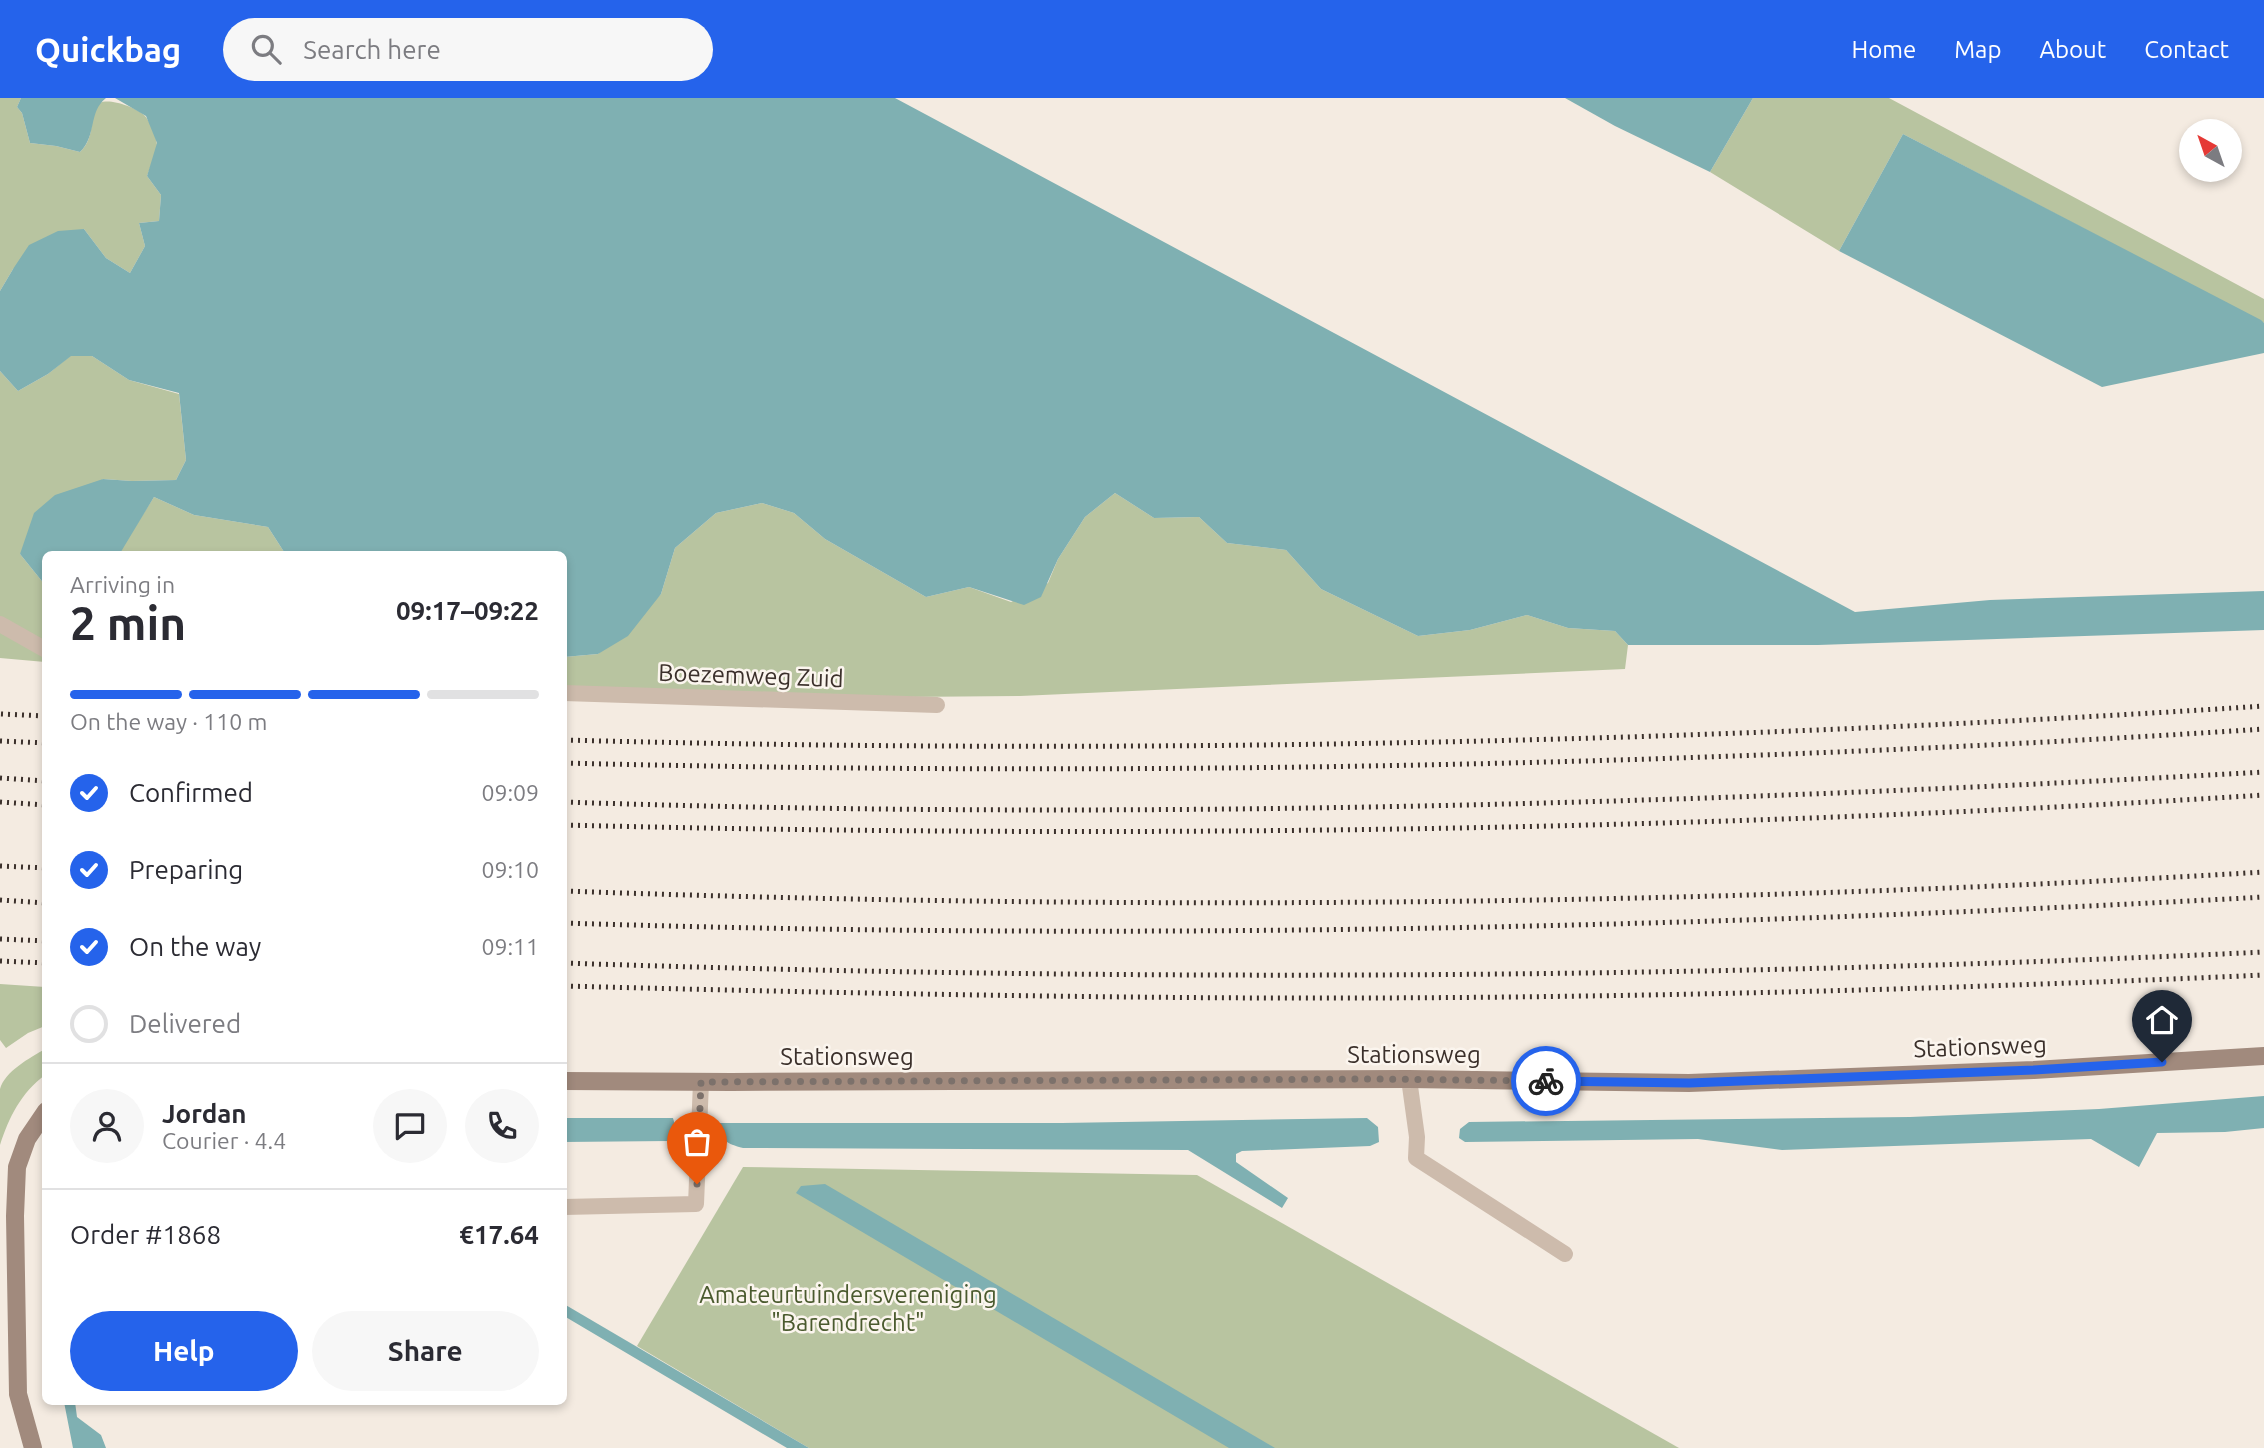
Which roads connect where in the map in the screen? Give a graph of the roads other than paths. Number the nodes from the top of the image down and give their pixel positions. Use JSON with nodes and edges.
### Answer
{"nodes":[{"id":1,"x":0,"y":624,"type":"edge"},
{"id":2,"x":42,"y":648,"type":"edge"},
{"id":3,"x":567,"y":693,"type":"edge"},
{"id":4,"x":937,"y":705,"type":"dead end"},
{"id":5,"x":2264,"y":1056,"type":"edge"},
{"id":6,"x":1409,"y":1079,"type":"junction"},
{"id":7,"x":567,"y":1081,"type":"edge"},
{"id":8,"x":701,"y":1082,"type":"junction"},
{"id":9,"x":42,"y":1117,"type":"edge"},
{"id":10,"x":567,"y":1207,"type":"edge"},
{"id":11,"x":1565,"y":1254,"type":"dead end"},
{"id":12,"x":33,"y":1448,"type":"edge"}],
"edges":[{"from":1,"to":2,"type":"lane"},
{"from":3,"to":4,"type":"lane","name":"Boezemweg Zuid"},
{"from":5,"to":6,"type":"street","name":"Stationsweg"},
{"from":6,"to":8,"type":"street","name":"Stationsweg"},
{"from":6,"to":11,"type":"lane"},
{"from":7,"to":8,"type":"street","name":"Stationsweg"},
{"from":8,"to":10,"type":"lane"},
{"from":9,"to":12,"type":"street"}]}
